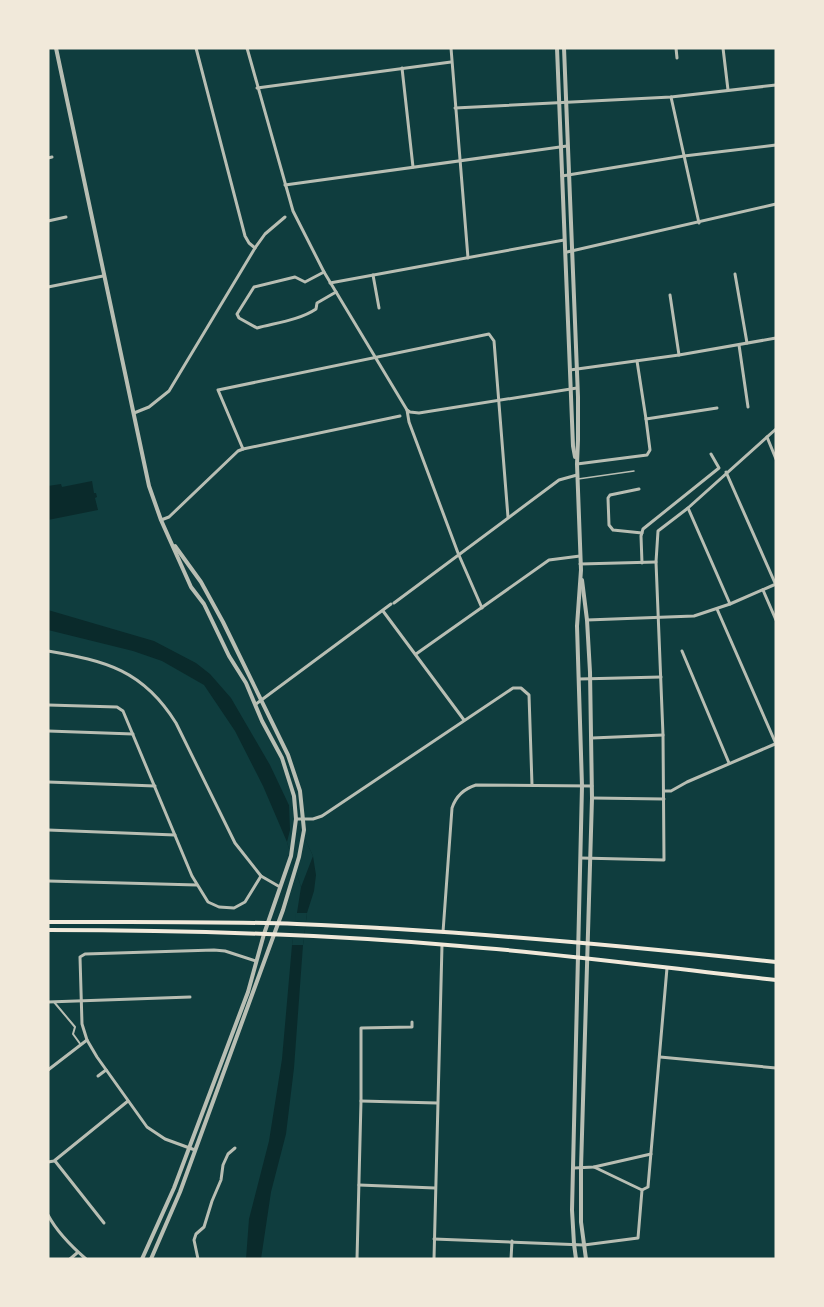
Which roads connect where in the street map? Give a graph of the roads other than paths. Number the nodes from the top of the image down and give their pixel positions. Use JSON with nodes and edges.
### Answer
{"nodes":[{"id":1,"x":56,"y":48,"type":"edge"},
{"id":2,"x":196,"y":48,"type":"edge"},
{"id":3,"x":247,"y":48,"type":"edge"},
{"id":4,"x":451,"y":48,"type":"edge"},
{"id":5,"x":558,"y":48,"type":"edge"},
{"id":6,"x":564,"y":48,"type":"edge"},
{"id":7,"x":676,"y":48,"type":"edge"},
{"id":8,"x":723,"y":48,"type":"edge"},
{"id":9,"x":676,"y":58,"type":"dead end"},
{"id":10,"x":452,"y":62,"type":"junction"},
{"id":11,"x":402,"y":68,"type":"junction"},
{"id":12,"x":776,"y":85,"type":"edge"},
{"id":13,"x":257,"y":88,"type":"junction"},
{"id":14,"x":728,"y":90,"type":"junction"},
{"id":15,"x":670,"y":97,"type":"junction"},
{"id":16,"x":566,"y":101,"type":"junction"},
{"id":17,"x":559,"y":102,"type":"junction"},
{"id":18,"x":455,"y":108,"type":"junction"},
{"id":19,"x":776,"y":145,"type":"edge"},
{"id":20,"x":561,"y":146,"type":"junction"},
{"id":21,"x":567,"y":146,"type":"junction"},
{"id":22,"x":684,"y":156,"type":"junction"},
{"id":23,"x":460,"y":161,"type":"junction"},
{"id":24,"x":413,"y":167,"type":"junction"},
{"id":25,"x":562,"y":176,"type":"junction"},
{"id":26,"x":568,"y":176,"type":"junction"},
{"id":27,"x":285,"y":185,"type":"junction"},
{"id":28,"x":776,"y":204,"type":"edge"},
{"id":29,"x":285,"y":216,"type":"dead end"},
{"id":30,"x":66,"y":217,"type":"dead end"},
{"id":31,"x":48,"y":221,"type":"edge"},
{"id":32,"x":699,"y":223,"type":"junction"},
{"id":33,"x":566,"y":239,"type":"junction"},
{"id":34,"x":255,"y":248,"type":"junction"},
{"id":35,"x":569,"y":252,"type":"junction"},
{"id":36,"x":468,"y":258,"type":"junction"},
{"id":37,"x":324,"y":272,"type":"junction"},
{"id":38,"x":735,"y":274,"type":"dead end"},
{"id":39,"x":373,"y":275,"type":"junction"},
{"id":40,"x":103,"y":276,"type":"junction"},
{"id":41,"x":330,"y":283,"type":"junction"},
{"id":42,"x":48,"y":287,"type":"edge"},
{"id":43,"x":336,"y":292,"type":"junction"},
{"id":44,"x":670,"y":295,"type":"dead end"},
{"id":45,"x":379,"y":308,"type":"dead end"},
{"id":46,"x":776,"y":338,"type":"edge"},
{"id":47,"x":747,"y":343,"type":"junction"},
{"id":48,"x":739,"y":345,"type":"junction"},
{"id":49,"x":679,"y":355,"type":"junction"},
{"id":50,"x":375,"y":358,"type":"junction"},
{"id":51,"x":637,"y":361,"type":"junction"},
{"id":52,"x":570,"y":370,"type":"junction"},
{"id":53,"x":576,"y":370,"type":"junction"},
{"id":54,"x":571,"y":388,"type":"junction"},
{"id":55,"x":577,"y":388,"type":"junction"},
{"id":56,"x":499,"y":400,"type":"junction"},
{"id":57,"x":748,"y":407,"type":"dead end"},
{"id":58,"x":717,"y":408,"type":"dead end"},
{"id":59,"x":407,"y":410,"type":"junction"},
{"id":60,"x":132,"y":413,"type":"junction"},
{"id":61,"x":400,"y":416,"type":"dead end"},
{"id":62,"x":646,"y":419,"type":"junction"},
{"id":63,"x":776,"y":429,"type":"edge"},
{"id":64,"x":767,"y":437,"type":"junction"},
{"id":65,"x":243,"y":449,"type":"junction"},
{"id":66,"x":711,"y":454,"type":"dead end"},
{"id":67,"x":776,"y":459,"type":"edge"},
{"id":68,"x":576,"y":464,"type":"junction"},
{"id":69,"x":634,"y":471,"type":"dead end"},
{"id":70,"x":726,"y":472,"type":"junction"},
{"id":71,"x":577,"y":477,"type":"junction"},
{"id":72,"x":639,"y":489,"type":"dead end"},
{"id":73,"x":688,"y":508,"type":"junction"},
{"id":74,"x":508,"y":517,"type":"junction"},
{"id":75,"x":161,"y":520,"type":"junction"},
{"id":76,"x":642,"y":533,"type":"junction"},
{"id":77,"x":173,"y":543,"type":"junction"},
{"id":78,"x":458,"y":553,"type":"junction"},
{"id":79,"x":580,"y":556,"type":"junction"},
{"id":80,"x":642,"y":562,"type":"junction"},
{"id":81,"x":656,"y":562,"type":"junction"},
{"id":82,"x":580,"y":564,"type":"junction"},
{"id":83,"x":581,"y":570,"type":"junction"},
{"id":84,"x":776,"y":584,"type":"edge"},
{"id":85,"x":763,"y":590,"type":"junction"},
{"id":86,"x":730,"y":604,"type":"junction"},
{"id":87,"x":482,"y":608,"type":"junction"},
{"id":88,"x":717,"y":609,"type":"junction"},
{"id":89,"x":383,"y":611,"type":"junction"},
{"id":90,"x":659,"y":617,"type":"junction"},
{"id":91,"x":587,"y":620,"type":"junction"},
{"id":92,"x":776,"y":620,"type":"edge"},
{"id":93,"x":48,"y":651,"type":"edge"},
{"id":94,"x":682,"y":651,"type":"dead end"},
{"id":95,"x":416,"y":654,"type":"junction"},
{"id":96,"x":661,"y":677,"type":"junction"},
{"id":97,"x":579,"y":679,"type":"junction"},
{"id":98,"x":590,"y":679,"type":"junction"},
{"id":99,"x":262,"y":700,"type":"junction"},
{"id":100,"x":256,"y":704,"type":"junction"},
{"id":101,"x":48,"y":705,"type":"edge"},
{"id":102,"x":464,"y":720,"type":"junction"},
{"id":103,"x":48,"y":731,"type":"edge"},
{"id":104,"x":133,"y":734,"type":"junction"},
{"id":105,"x":663,"y":735,"type":"junction"},
{"id":106,"x":592,"y":738,"type":"junction"},
{"id":107,"x":776,"y":743,"type":"edge"},
{"id":108,"x":729,"y":763,"type":"junction"},
{"id":109,"x":48,"y":782,"type":"edge"},
{"id":110,"x":531,"y":785,"type":"junction"},
{"id":111,"x":155,"y":786,"type":"junction"},
{"id":112,"x":582,"y":786,"type":"junction"},
{"id":113,"x":592,"y":786,"type":"junction"},
{"id":114,"x":664,"y":791,"type":"junction"},
{"id":115,"x":592,"y":798,"type":"junction"},
{"id":116,"x":664,"y":799,"type":"junction"},
{"id":117,"x":296,"y":819,"type":"junction"},
{"id":118,"x":304,"y":819,"type":"junction"},
{"id":119,"x":48,"y":831,"type":"edge"},
{"id":120,"x":175,"y":835,"type":"junction"},
{"id":121,"x":581,"y":858,"type":"junction"},
{"id":122,"x":591,"y":858,"type":"junction"},
{"id":123,"x":261,"y":876,"type":"junction"},
{"id":124,"x":48,"y":881,"type":"edge"},
{"id":125,"x":197,"y":885,"type":"junction"},
{"id":126,"x":280,"y":887,"type":"junction"},
{"id":127,"x":48,"y":922,"type":"edge"},
{"id":128,"x":268,"y":923,"type":"junction"},
{"id":129,"x":279,"y":923,"type":"junction"},
{"id":130,"x":48,"y":930,"type":"edge"},
{"id":131,"x":443,"y":932,"type":"junction"},
{"id":132,"x":264,"y":934,"type":"junction"},
{"id":133,"x":274,"y":935,"type":"junction"},
{"id":134,"x":578,"y":943,"type":"junction"},
{"id":135,"x":589,"y":944,"type":"junction"},
{"id":136,"x":442,"y":945,"type":"junction"},
{"id":137,"x":578,"y":956,"type":"junction"},
{"id":138,"x":588,"y":958,"type":"junction"},
{"id":139,"x":256,"y":961,"type":"junction"},
{"id":140,"x":776,"y":962,"type":"edge"},
{"id":141,"x":668,"y":968,"type":"junction"},
{"id":142,"x":776,"y":980,"type":"edge"},
{"id":143,"x":190,"y":997,"type":"dead end"},
{"id":144,"x":82,"y":1001,"type":"junction"},
{"id":145,"x":48,"y":1002,"type":"edge"},
{"id":146,"x":54,"y":1002,"type":"junction"},
{"id":147,"x":412,"y":1022,"type":"dead end"},
{"id":148,"x":87,"y":1040,"type":"junction"},
{"id":149,"x":81,"y":1045,"type":"junction"},
{"id":150,"x":660,"y":1057,"type":"junction"},
{"id":151,"x":776,"y":1068,"type":"edge"},
{"id":152,"x":48,"y":1070,"type":"edge"},
{"id":153,"x":106,"y":1070,"type":"junction"},
{"id":154,"x":98,"y":1076,"type":"dead end"},
{"id":155,"x":128,"y":1101,"type":"junction"},
{"id":156,"x":361,"y":1101,"type":"junction"},
{"id":157,"x":438,"y":1103,"type":"junction"},
{"id":158,"x":189,"y":1148,"type":"junction"},
{"id":159,"x":235,"y":1148,"type":"dead end"},
{"id":160,"x":195,"y":1150,"type":"junction"},
{"id":161,"x":651,"y":1154,"type":"junction"},
{"id":162,"x":54,"y":1161,"type":"junction"},
{"id":163,"x":48,"y":1162,"type":"edge"},
{"id":164,"x":573,"y":1167,"type":"junction"},
{"id":165,"x":594,"y":1167,"type":"junction"},
{"id":166,"x":581,"y":1168,"type":"junction"},
{"id":167,"x":359,"y":1185,"type":"junction"},
{"id":168,"x":435,"y":1188,"type":"junction"},
{"id":169,"x":642,"y":1190,"type":"junction"},
{"id":170,"x":48,"y":1215,"type":"edge"},
{"id":171,"x":104,"y":1223,"type":"dead end"},
{"id":172,"x":434,"y":1239,"type":"junction"},
{"id":173,"x":512,"y":1241,"type":"junction"},
{"id":174,"x":574,"y":1244,"type":"junction"},
{"id":175,"x":584,"y":1245,"type":"junction"},
{"id":176,"x":77,"y":1253,"type":"junction"},
{"id":177,"x":70,"y":1259,"type":"edge"},
{"id":178,"x":80,"y":1259,"type":"edge"},
{"id":179,"x":86,"y":1259,"type":"edge"},
{"id":180,"x":142,"y":1259,"type":"edge"},
{"id":181,"x":152,"y":1259,"type":"edge"},
{"id":182,"x":198,"y":1259,"type":"edge"},
{"id":183,"x":357,"y":1259,"type":"edge"},
{"id":184,"x":434,"y":1259,"type":"edge"},
{"id":185,"x":511,"y":1259,"type":"edge"},
{"id":186,"x":576,"y":1259,"type":"edge"},
{"id":187,"x":586,"y":1259,"type":"edge"}],
"edges":[{"from":1,"to":40,"type":"street"},
{"from":2,"to":34,"type":"street"},
{"from":3,"to":13,"type":"street"},
{"from":4,"to":10,"type":"street"},
{"from":5,"to":17,"type":"street"},
{"from":6,"to":16,"type":"street"},
{"from":7,"to":9,"type":"street"},
{"from":8,"to":14,"type":"street"},
{"from":10,"to":11,"type":"street"},
{"from":10,"to":18,"type":"street"},
{"from":11,"to":13,"type":"street"},
{"from":11,"to":24,"type":"street"},
{"from":12,"to":14,"type":"street"},
{"from":13,"to":27,"type":"street"},
{"from":14,"to":15,"type":"street"},
{"from":15,"to":16,"type":"street"},
{"from":15,"to":22,"type":"street"},
{"from":16,"to":17,"type":"street"},
{"from":16,"to":21,"type":"street"},
{"from":17,"to":18,"type":"street"},
{"from":17,"to":20,"type":"street"},
{"from":18,"to":23,"type":"street"},
{"from":19,"to":22,"type":"street"},
{"from":20,"to":21,"type":"street"},
{"from":20,"to":23,"type":"street"},
{"from":20,"to":25,"type":"street"},
{"from":21,"to":26,"type":"street"},
{"from":22,"to":26,"type":"street"},
{"from":22,"to":32,"type":"street"},
{"from":23,"to":24,"type":"street"},
{"from":23,"to":36,"type":"street"},
{"from":24,"to":27,"type":"street"},
{"from":25,"to":26,"type":"street"},
{"from":25,"to":33,"type":"street"},
{"from":26,"to":35,"type":"street"},
{"from":27,"to":37,"type":"street"},
{"from":28,"to":32,"type":"street"},
{"from":29,"to":34,"type":"street"},
{"from":30,"to":31,"type":"street"},
{"from":32,"to":35,"type":"street"},
{"from":33,"to":35,"type":"street"},
{"from":33,"to":36,"type":"street"},
{"from":34,"to":60,"type":"street"},
{"from":35,"to":52,"type":"street"},
{"from":35,"to":53,"type":"street"},
{"from":36,"to":39,"type":"street"},
{"from":37,"to":41,"type":"street"},
{"from":37,"to":43,"type":"street"},
{"from":38,"to":47,"type":"street"},
{"from":39,"to":41,"type":"street"},
{"from":39,"to":45,"type":"street"},
{"from":40,"to":42,"type":"street"},
{"from":40,"to":60,"type":"street"},
{"from":41,"to":43,"type":"street"},
{"from":43,"to":50,"type":"street"},
{"from":44,"to":49,"type":"street"},
{"from":46,"to":47,"type":"street"},
{"from":47,"to":48,"type":"street"},
{"from":48,"to":49,"type":"street"},
{"from":48,"to":57,"type":"street"},
{"from":49,"to":51,"type":"street"},
{"from":50,"to":56,"type":"street"},
{"from":50,"to":59,"type":"street"},
{"from":50,"to":65,"type":"street"},
{"from":51,"to":53,"type":"street"},
{"from":51,"to":62,"type":"street"},
{"from":52,"to":53,"type":"street"},
{"from":52,"to":54,"type":"street"},
{"from":53,"to":55,"type":"street"},
{"from":54,"to":55,"type":"street"},
{"from":54,"to":56,"type":"street"},
{"from":54,"to":68,"type":"street"},
{"from":55,"to":68,"type":"street"},
{"from":56,"to":59,"type":"street"},
{"from":56,"to":74,"type":"street"},
{"from":58,"to":62,"type":"street"},
{"from":59,"to":78,"type":"street"},
{"from":60,"to":75,"type":"street"},
{"from":61,"to":65,"type":"street"},
{"from":62,"to":68,"type":"street"},
{"from":63,"to":64,"type":"street"},
{"from":64,"to":67,"type":"street"},
{"from":64,"to":70,"type":"street"},
{"from":65,"to":75,"type":"street"},
{"from":66,"to":76,"type":"street"},
{"from":68,"to":71,"type":"street"},
{"from":69,"to":71,"type":"lane"},
{"from":70,"to":73,"type":"street"},
{"from":70,"to":84,"type":"street"},
{"from":71,"to":74,"type":"street"},
{"from":71,"to":79,"type":"street"},
{"from":72,"to":76,"type":"street"},
{"from":73,"to":81,"type":"street"},
{"from":73,"to":86,"type":"street"},
{"from":74,"to":78,"type":"street"},
{"from":75,"to":77,"type":"street"},
{"from":76,"to":80,"type":"street"},
{"from":77,"to":99,"type":"street"},
{"from":77,"to":100,"type":"street"},
{"from":78,"to":87,"type":"street"},
{"from":78,"to":89,"type":"street"},
{"from":79,"to":82,"type":"street"},
{"from":79,"to":87,"type":"street"},
{"from":80,"to":81,"type":"street"},
{"from":80,"to":82,"type":"street"},
{"from":81,"to":90,"type":"street"},
{"from":82,"to":83,"type":"street"},
{"from":83,"to":91,"type":"street"},
{"from":83,"to":97,"type":"street"},
{"from":84,"to":85,"type":"street"},
{"from":85,"to":86,"type":"street"},
{"from":85,"to":92,"type":"street"},
{"from":86,"to":88,"type":"street"},
{"from":87,"to":95,"type":"street"},
{"from":88,"to":90,"type":"street"},
{"from":88,"to":107,"type":"street"},
{"from":89,"to":95,"type":"street"},
{"from":89,"to":99,"type":"street"},
{"from":90,"to":91,"type":"street"},
{"from":90,"to":96,"type":"street"},
{"from":91,"to":98,"type":"street"},
{"from":93,"to":123,"type":"street"},
{"from":94,"to":108,"type":"street"},
{"from":95,"to":102,"type":"street"},
{"from":96,"to":98,"type":"street"},
{"from":96,"to":105,"type":"street"},
{"from":97,"to":98,"type":"street"},
{"from":97,"to":112,"type":"street"},
{"from":98,"to":106,"type":"street"},
{"from":99,"to":100,"type":"street"},
{"from":99,"to":118,"type":"street"},
{"from":100,"to":117,"type":"street"},
{"from":101,"to":104,"type":"street"},
{"from":102,"to":110,"type":"street"},
{"from":102,"to":118,"type":"street"},
{"from":103,"to":104,"type":"street"},
{"from":104,"to":111,"type":"street"},
{"from":105,"to":106,"type":"street"},
{"from":105,"to":114,"type":"street"},
{"from":106,"to":113,"type":"street"},
{"from":107,"to":108,"type":"street"},
{"from":108,"to":114,"type":"street"},
{"from":109,"to":111,"type":"street"},
{"from":110,"to":112,"type":"street"},
{"from":110,"to":131,"type":"street"},
{"from":111,"to":120,"type":"street"},
{"from":112,"to":113,"type":"street"},
{"from":112,"to":121,"type":"street"},
{"from":113,"to":115,"type":"street"},
{"from":114,"to":116,"type":"street"},
{"from":115,"to":116,"type":"street"},
{"from":115,"to":122,"type":"street"},
{"from":116,"to":122,"type":"street"},
{"from":117,"to":118,"type":"street"},
{"from":117,"to":126,"type":"street"},
{"from":118,"to":129,"type":"street"},
{"from":119,"to":120,"type":"street"},
{"from":120,"to":125,"type":"street"},
{"from":121,"to":122,"type":"street"},
{"from":121,"to":134,"type":"street"},
{"from":122,"to":135,"type":"street"},
{"from":123,"to":125,"type":"street"},
{"from":123,"to":126,"type":"street"},
{"from":124,"to":125,"type":"street"},
{"from":126,"to":128,"type":"street"},
{"from":127,"to":128,"type":"main road"},
{"from":128,"to":129,"type":"main road"},
{"from":128,"to":132,"type":"street"},
{"from":129,"to":131,"type":"main road"},
{"from":129,"to":133,"type":"street"},
{"from":130,"to":132,"type":"main road"},
{"from":131,"to":134,"type":"main road"},
{"from":132,"to":133,"type":"main road"},
{"from":132,"to":139,"type":"street"},
{"from":133,"to":136,"type":"main road"},
{"from":133,"to":160,"type":"street"},
{"from":134,"to":135,"type":"main road"},
{"from":134,"to":137,"type":"street"},
{"from":135,"to":138,"type":"street"},
{"from":135,"to":140,"type":"main road"},
{"from":136,"to":137,"type":"main road"},
{"from":136,"to":157,"type":"street"},
{"from":137,"to":138,"type":"main road"},
{"from":137,"to":164,"type":"street"},
{"from":138,"to":141,"type":"main road"},
{"from":138,"to":166,"type":"street"},
{"from":139,"to":144,"type":"street"},
{"from":139,"to":158,"type":"street"},
{"from":141,"to":142,"type":"main road"},
{"from":141,"to":150,"type":"street"},
{"from":143,"to":144,"type":"street"},
{"from":144,"to":146,"type":"street"},
{"from":144,"to":148,"type":"street"},
{"from":145,"to":146,"type":"street"},
{"from":146,"to":149,"type":"street"},
{"from":147,"to":156,"type":"street"},
{"from":148,"to":149,"type":"street"},
{"from":148,"to":153,"type":"street"},
{"from":149,"to":152,"type":"street"},
{"from":150,"to":151,"type":"street"},
{"from":150,"to":161,"type":"street"},
{"from":153,"to":154,"type":"street"},
{"from":153,"to":155,"type":"street"},
{"from":155,"to":158,"type":"street"},
{"from":155,"to":162,"type":"street"},
{"from":156,"to":157,"type":"street"},
{"from":156,"to":167,"type":"street"},
{"from":157,"to":168,"type":"street"},
{"from":158,"to":160,"type":"street"},
{"from":158,"to":180,"type":"street"},
{"from":159,"to":182,"type":"street"},
{"from":160,"to":181,"type":"street"},
{"from":161,"to":165,"type":"street"},
{"from":161,"to":169,"type":"street"},
{"from":162,"to":163,"type":"street"},
{"from":162,"to":171,"type":"street"},
{"from":164,"to":166,"type":"street"},
{"from":164,"to":174,"type":"street"},
{"from":165,"to":166,"type":"street"},
{"from":165,"to":169,"type":"street"},
{"from":166,"to":175,"type":"street"},
{"from":167,"to":168,"type":"street"},
{"from":167,"to":183,"type":"street"},
{"from":168,"to":172,"type":"street"},
{"from":169,"to":175,"type":"street"},
{"from":170,"to":176,"type":"street"},
{"from":172,"to":173,"type":"street"},
{"from":172,"to":184,"type":"street"},
{"from":173,"to":174,"type":"street"},
{"from":173,"to":185,"type":"street"},
{"from":174,"to":175,"type":"street"},
{"from":174,"to":186,"type":"street"},
{"from":175,"to":187,"type":"street"},
{"from":176,"to":177,"type":"street"},
{"from":176,"to":178,"type":"street"},
{"from":176,"to":179,"type":"street"}]}
